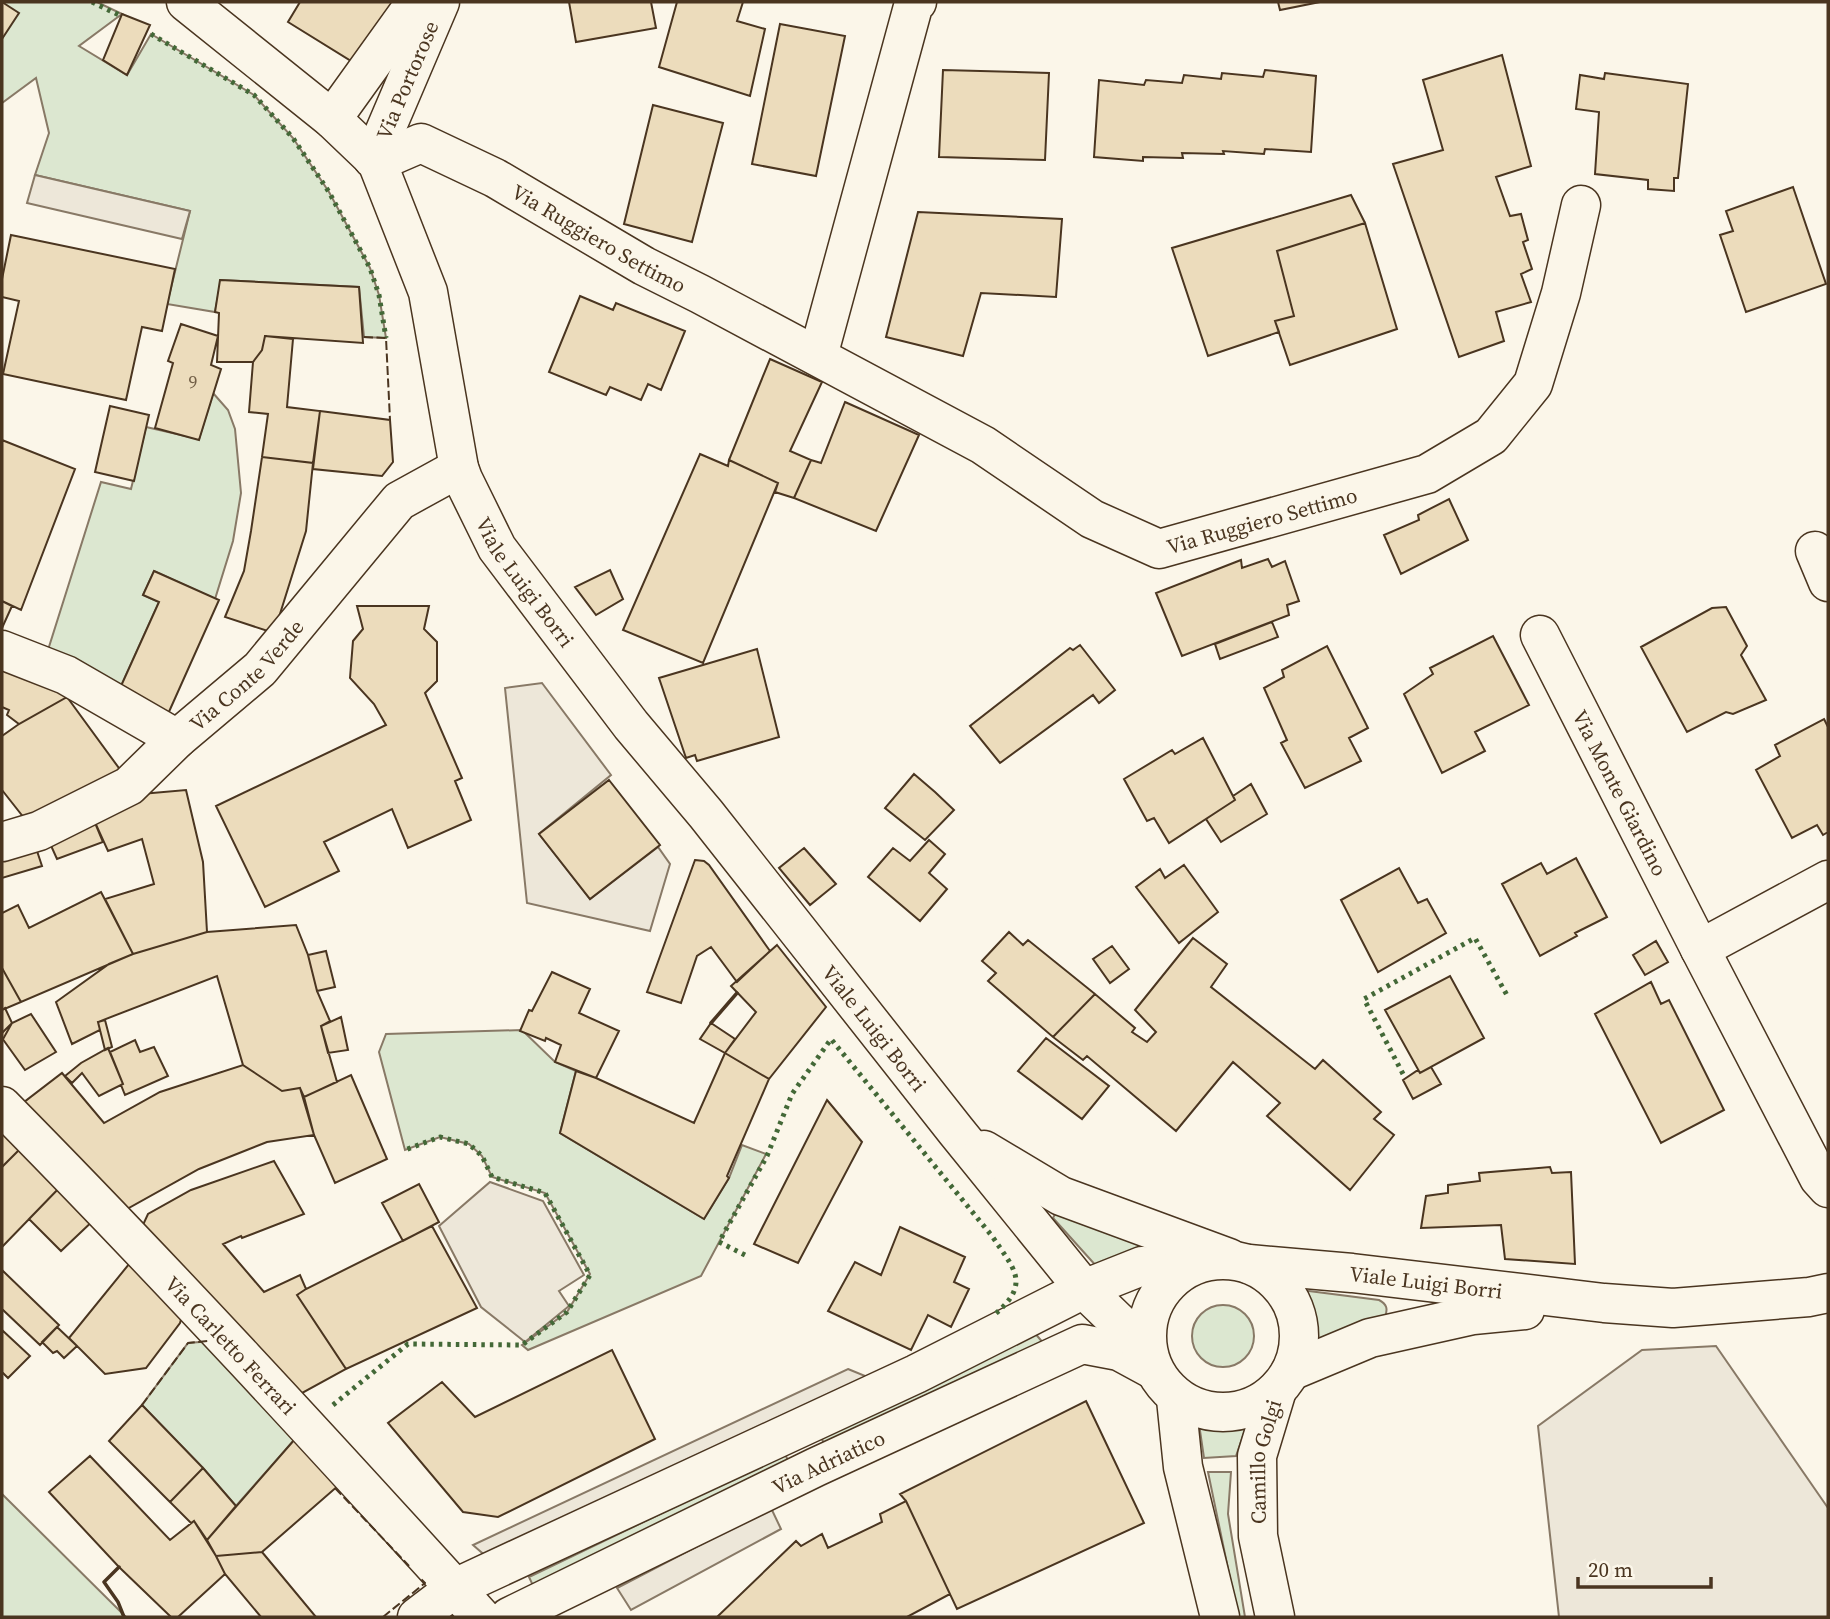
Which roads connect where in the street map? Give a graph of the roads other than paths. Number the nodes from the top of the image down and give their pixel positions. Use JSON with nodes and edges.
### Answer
{"nodes":[{"id":1,"x":186,"y":2,"type":"edge"},
{"id":2,"x":416,"y":2,"type":"edge"},
{"id":3,"x":440,"y":2,"type":"edge"},
{"id":4,"x":915,"y":2,"type":"edge"},
{"id":5,"x":332,"y":119,"type":"junction"},
{"id":6,"x":375,"y":160,"type":"junction"},
{"id":7,"x":1580,"y":205,"type":"dead end"},
{"id":8,"x":818,"y":356,"type":"junction"},
{"id":9,"x":459,"y":468,"type":"junction"},
{"id":10,"x":1540,"y":635,"type":"dead end"},
{"id":11,"x":2,"y":650,"type":"edge"},
{"id":12,"x":177,"y":739,"type":"junction"},
{"id":13,"x":2,"y":842,"type":"edge"},
{"id":14,"x":1828,"y":880,"type":"edge"},
{"id":15,"x":1700,"y":950,"type":"junction"},
{"id":16,"x":2,"y":1106,"type":"edge"},
{"id":17,"x":956,"y":1132,"type":"junction"},
{"id":18,"x":1828,"y":1188,"type":"edge"},
{"id":19,"x":1241,"y":1262,"type":"junction"},
{"id":20,"x":1189,"y":1267,"type":"junction"},
{"id":21,"x":1084,"y":1289,"type":"junction"},
{"id":22,"x":1828,"y":1293,"type":"edge"},
{"id":23,"x":1604,"y":1303,"type":"junction"},
{"id":24,"x":1159,"y":1373,"type":"junction"},
{"id":25,"x":1284,"y":1380,"type":"junction"},
{"id":26,"x":455,"y":1588,"type":"junction"},
{"id":27,"x":417,"y":1617,"type":"edge"},
{"id":28,"x":481,"y":1617,"type":"edge"},
{"id":29,"x":509,"y":1617,"type":"edge"},
{"id":30,"x":1220,"y":1617,"type":"edge"},
{"id":31,"x":1275,"y":1617,"type":"edge"}],
"edges":[{"from":1,"to":5,"type":"street","name":"Viale Luigi Borri"},
{"from":2,"to":5,"type":"street","name":"Via Portorose"},
{"from":3,"to":6,"type":"street","name":"Via Portorose"},
{"from":4,"to":8,"type":"street"},
{"from":5,"to":6,"type":"street","name":"Viale Luigi Borri"},
{"from":6,"to":8,"type":"street","name":"Via Ruggiero Settimo"},
{"from":6,"to":9,"type":"street","name":"Viale Luigi Borri"},
{"from":7,"to":8,"type":"street","name":"Via Ruggiero Settimo"},
{"from":9,"to":12,"type":"street","name":"Via Conte Verde"},
{"from":9,"to":17,"type":"street","name":"Viale Luigi Borri"},
{"from":10,"to":15,"type":"street","name":"Via Monte Giardino"},
{"from":11,"to":12,"type":"street"},
{"from":12,"to":13,"type":"street","name":"Via Conte Verde"},
{"from":14,"to":15,"type":"street"},
{"from":15,"to":18,"type":"street","name":"Via Monte Giardino"},
{"from":16,"to":26,"type":"street","name":"Via Carletto Ferrari"},
{"from":17,"to":19,"type":"street","name":"Viale Luigi Borri"},
{"from":17,"to":21,"type":"street","name":"Viale Luigi Borri"},
{"from":19,"to":20,"type":"street"},
{"from":19,"to":23,"type":"street","name":"Viale Luigi Borri"},
{"from":19,"to":25,"type":"street"},
{"from":20,"to":21,"type":"street","name":"Via Adriatico"},
{"from":20,"to":24,"type":"street"},
{"from":21,"to":24,"type":"street","name":"Viale Luigi Borri"},
{"from":21,"to":26,"type":"street","name":"Via Adriatico"},
{"from":22,"to":23,"type":"street","name":"Viale Luigi Borri"},
{"from":23,"to":25,"type":"street","name":"Viale Luigi Borri"},
{"from":24,"to":25,"type":"street"},
{"from":24,"to":29,"type":"street","name":"Via Adriatico"},
{"from":24,"to":30,"type":"street"},
{"from":25,"to":31,"type":"street","name":"Camillo Golgi"},
{"from":26,"to":27,"type":"street","name":"Via Adriatico"},
{"from":26,"to":28,"type":"street","name":"Via Carletto Ferrari"}]}
